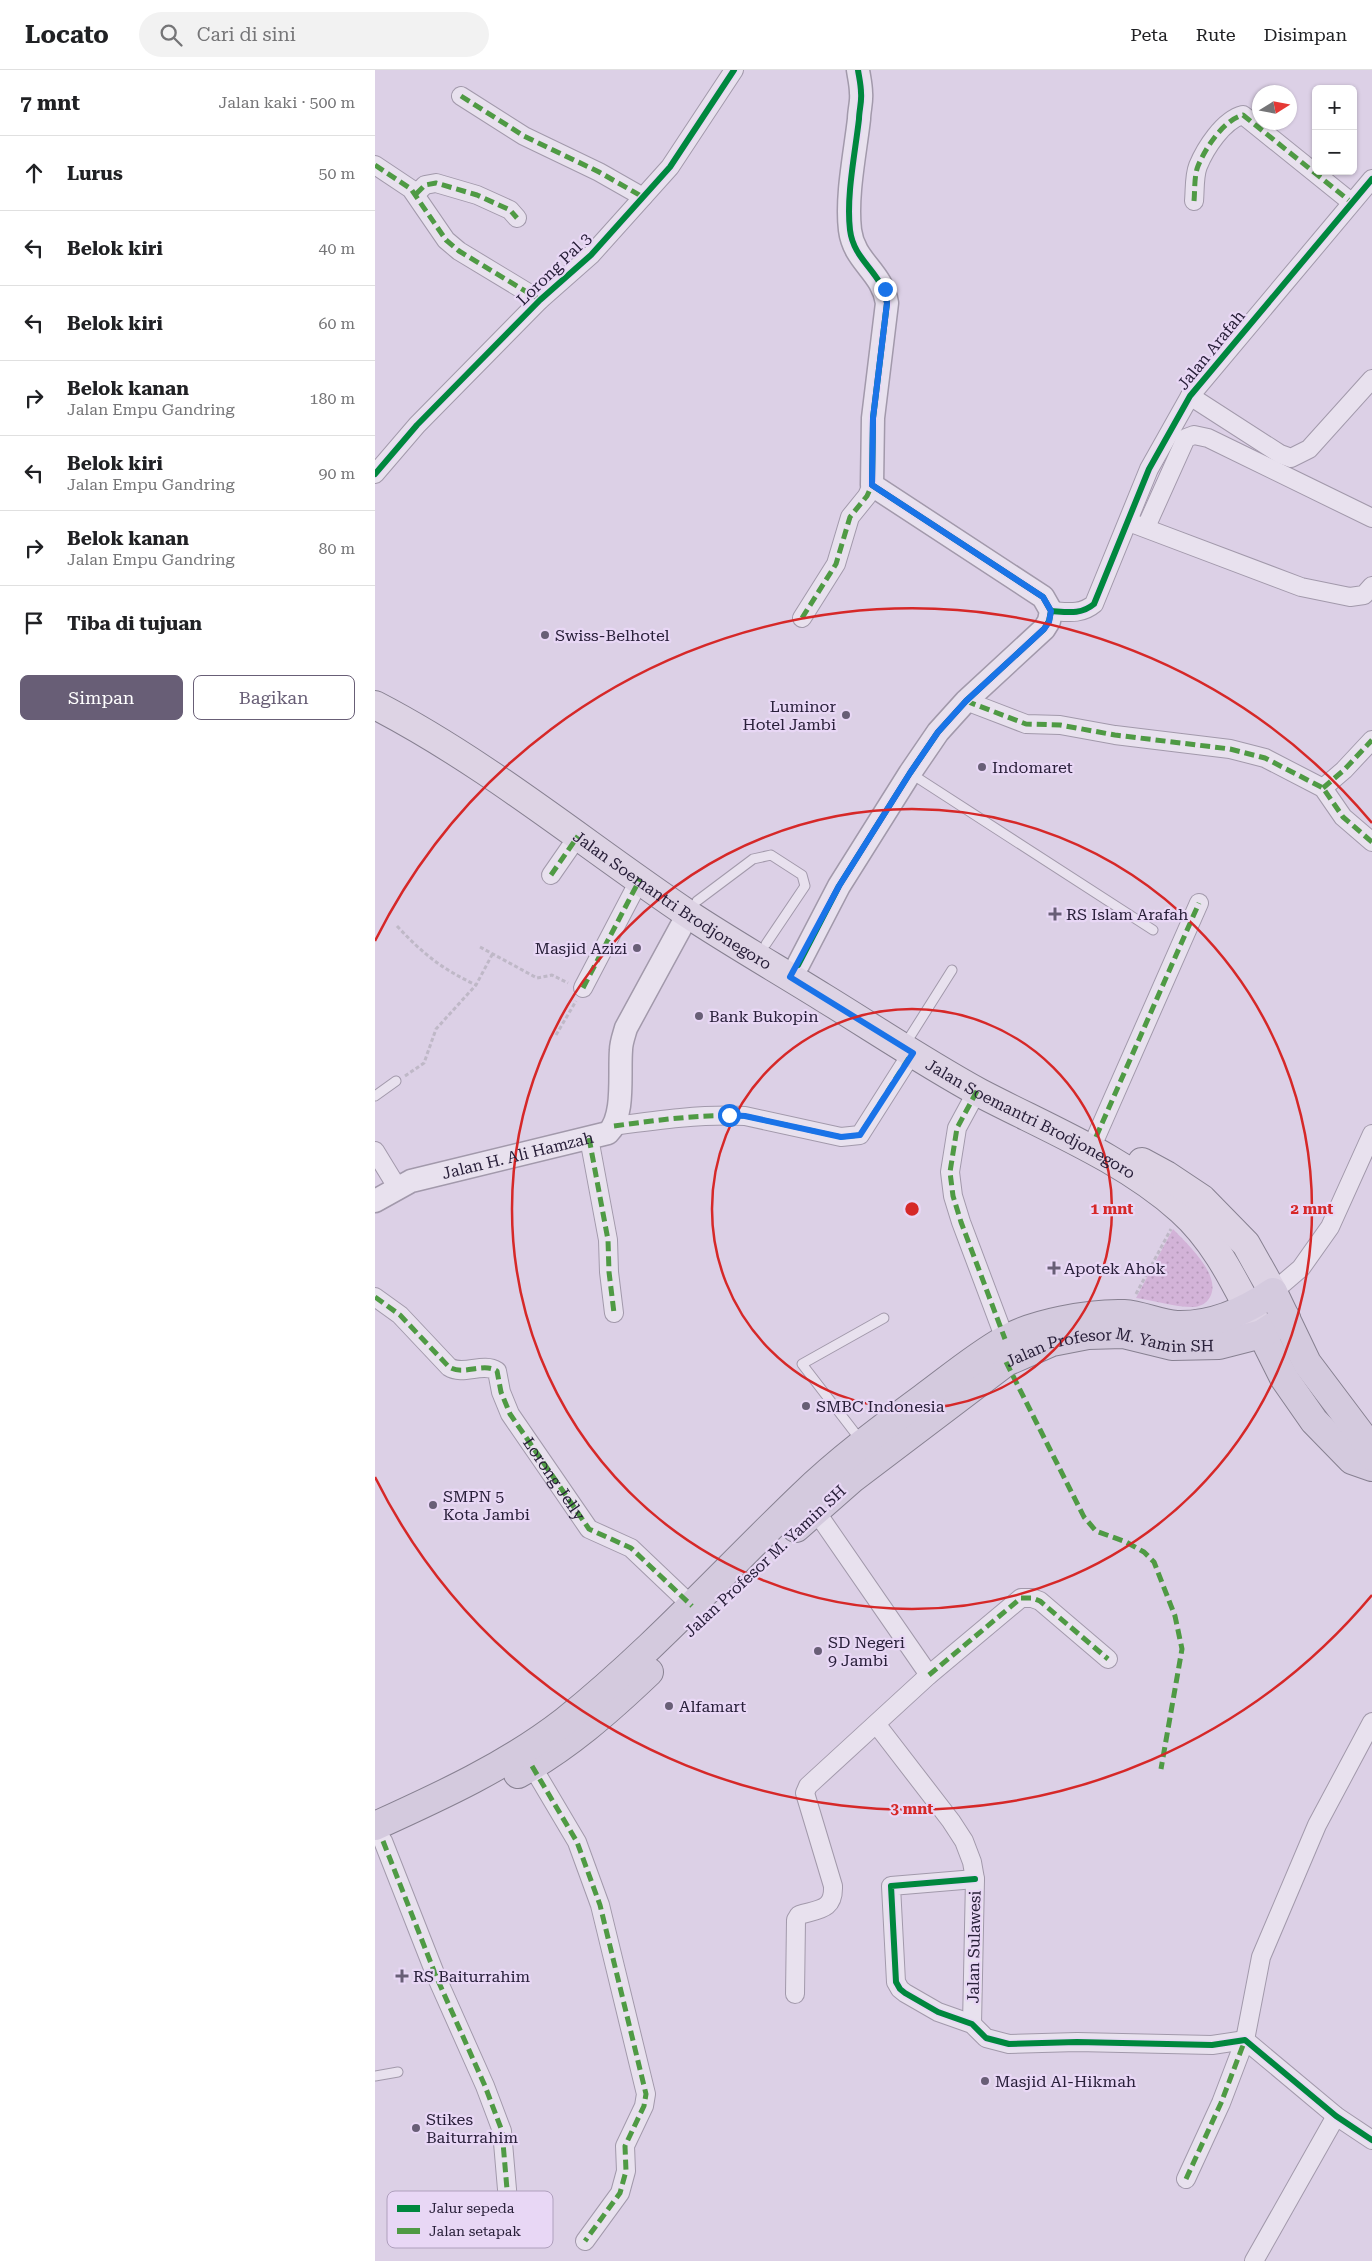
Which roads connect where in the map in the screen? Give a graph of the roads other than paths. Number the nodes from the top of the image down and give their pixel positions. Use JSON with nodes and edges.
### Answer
{"nodes":[{"id":1,"x":858,"y":70,"type":"edge"},
{"id":2,"x":728,"y":72,"type":"edge"},
{"id":3,"x":461,"y":96,"type":"dead end"},
{"id":4,"x":375,"y":166,"type":"edge"},
{"id":5,"x":1372,"y":179,"type":"edge"},
{"id":6,"x":416,"y":194,"type":"junction"},
{"id":7,"x":643,"y":197,"type":"junction"},
{"id":8,"x":1195,"y":201,"type":"dead end"},
{"id":9,"x":1351,"y":202,"type":"junction"},
{"id":10,"x":517,"y":218,"type":"dead end"},
{"id":11,"x":540,"y":300,"type":"junction"},
{"id":12,"x":1372,"y":379,"type":"edge"},
{"id":13,"x":1190,"y":396,"type":"junction"},
{"id":14,"x":375,"y":474,"type":"edge"},
{"id":15,"x":872,"y":485,"type":"junction"},
{"id":16,"x":1372,"y":518,"type":"edge"},
{"id":17,"x":1126,"y":522,"type":"junction"},
{"id":18,"x":1146,"y":527,"type":"junction"},
{"id":19,"x":1372,"y":586,"type":"edge"},
{"id":20,"x":1051,"y":611,"type":"junction"},
{"id":21,"x":802,"y":618,"type":"dead end"},
{"id":22,"x":375,"y":690,"type":"edge"},
{"id":23,"x":966,"y":701,"type":"junction"},
{"id":24,"x":375,"y":705,"type":"edge"},
{"id":25,"x":1372,"y":740,"type":"edge"},
{"id":26,"x":910,"y":773,"type":"junction"},
{"id":27,"x":1323,"y":788,"type":"junction"},
{"id":28,"x":578,"y":836,"type":"junction"},
{"id":29,"x":1372,"y":842,"type":"edge"},
{"id":30,"x":551,"y":875,"type":"dead end"},
{"id":31,"x":639,"y":879,"type":"junction"},
{"id":32,"x":1199,"y":903,"type":"dead end"},
{"id":33,"x":692,"y":907,"type":"junction"},
{"id":34,"x":1153,"y":930,"type":"dead end"},
{"id":35,"x":766,"y":944,"type":"junction"},
{"id":36,"x":951,"y":970,"type":"dead end"},
{"id":37,"x":794,"y":971,"type":"junction"},
{"id":38,"x":583,"y":988,"type":"road end"},
{"id":39,"x":912,"y":1044,"type":"junction"},
{"id":40,"x":396,"y":1080,"type":"road end"},
{"id":41,"x":977,"y":1091,"type":"junction"},
{"id":42,"x":375,"y":1096,"type":"edge"},
{"id":43,"x":615,"y":1126,"type":"junction"},
{"id":44,"x":1372,"y":1134,"type":"edge"},
{"id":45,"x":1096,"y":1137,"type":"junction"},
{"id":46,"x":589,"y":1138,"type":"junction"},
{"id":47,"x":375,"y":1151,"type":"edge"},
{"id":48,"x":397,"y":1187,"type":"junction"},
{"id":49,"x":375,"y":1201,"type":"edge"},
{"id":50,"x":1273,"y":1292,"type":"junction"},
{"id":51,"x":375,"y":1297,"type":"edge"},
{"id":52,"x":1248,"y":1309,"type":"junction"},
{"id":53,"x":615,"y":1313,"type":"dead end"},
{"id":54,"x":884,"y":1318,"type":"dead end"},
{"id":55,"x":1286,"y":1318,"type":"junction"},
{"id":56,"x":1262,"y":1334,"type":"junction"},
{"id":57,"x":1005,"y":1339,"type":"junction"},
{"id":58,"x":863,"y":1443,"type":"junction"},
{"id":59,"x":1372,"y":1456,"type":"edge"},
{"id":60,"x":1372,"y":1467,"type":"edge"},
{"id":61,"x":815,"y":1510,"type":"junction"},
{"id":62,"x":692,"y":1606,"type":"junction"},
{"id":63,"x":1107,"y":1659,"type":"dead end"},
{"id":64,"x":929,"y":1675,"type":"junction"},
{"id":65,"x":1372,"y":1722,"type":"edge"},
{"id":66,"x":877,"y":1725,"type":"junction"},
{"id":67,"x":555,"y":1740,"type":"junction"},
{"id":68,"x":532,"y":1766,"type":"junction"},
{"id":69,"x":378,"y":1837,"type":"edge"},
{"id":70,"x":975,"y":1879,"type":"junction"},
{"id":71,"x":795,"y":1994,"type":"dead end"},
{"id":72,"x":972,"y":2024,"type":"junction"},
{"id":73,"x":1245,"y":2040,"type":"junction"},
{"id":74,"x":398,"y":2072,"type":"dead end"},
{"id":75,"x":375,"y":2076,"type":"edge"},
{"id":76,"x":1336,"y":2116,"type":"junction"},
{"id":77,"x":1372,"y":2140,"type":"edge"},
{"id":78,"x":1186,"y":2179,"type":"dead end"},
{"id":79,"x":507,"y":2191,"type":"edge"},
{"id":80,"x":585,"y":2241,"type":"dead end"},
{"id":81,"x":1254,"y":2261,"type":"edge"}],
"edges":[{"from":1,"to":15,"type":"street"},
{"from":2,"to":7,"type":"street","name":"Lorong Pal 3"},
{"from":3,"to":7,"type":"street"},
{"from":4,"to":6,"type":"street"},
{"from":5,"to":9,"type":"street","name":"Jalan Arafah"},
{"from":6,"to":10,"type":"street"},
{"from":6,"to":11,"type":"street"},
{"from":7,"to":11,"type":"street","name":"Lorong Pal 3"},
{"from":8,"to":9,"type":"street"},
{"from":9,"to":13,"type":"street","name":"Jalan Arafah"},
{"from":11,"to":14,"type":"street","name":"Lorong Pal 3"},
{"from":12,"to":13,"type":"street"},
{"from":13,"to":17,"type":"street","name":"Jalan Arafah"},
{"from":15,"to":20,"type":"street"},
{"from":15,"to":21,"type":"street"},
{"from":16,"to":18,"type":"street"},
{"from":17,"to":18,"type":"street"},
{"from":17,"to":20,"type":"street","name":"Jalan Arafah"},
{"from":18,"to":19,"type":"street"},
{"from":20,"to":23,"type":"street"},
{"from":22,"to":33,"type":"main road"},
{"from":23,"to":26,"type":"street"},
{"from":23,"to":27,"type":"street"},
{"from":24,"to":28,"type":"main road","name":"Jalan Soemantri Brodjonegoro"},
{"from":25,"to":27,"type":"street"},
{"from":26,"to":34,"type":"lane"},
{"from":26,"to":37,"type":"street"},
{"from":27,"to":29,"type":"street"},
{"from":28,"to":30,"type":"street"},
{"from":28,"to":31,"type":"main road","name":"Jalan Soemantri Brodjonegoro"},
{"from":31,"to":33,"type":"main road","name":"Jalan Soemantri Brodjonegoro"},
{"from":31,"to":38,"type":"street"},
{"from":32,"to":45,"type":"street"},
{"from":33,"to":35,"type":"main road","name":"Jalan Soemantri Brodjonegoro"},
{"from":33,"to":35,"type":"lane"},
{"from":33,"to":37,"type":"main road","name":"Jalan Soemantri Brodjonegoro"},
{"from":33,"to":43,"type":"street","name":"Jalan H. Ali Hamzah"},
{"from":35,"to":37,"type":"main road","name":"Jalan Soemantri Brodjonegoro"},
{"from":36,"to":39,"type":"lane"},
{"from":37,"to":39,"type":"main road","name":"Jalan Soemantri Brodjonegoro"},
{"from":39,"to":41,"type":"main road","name":"Jalan Soemantri Brodjonegoro"},
{"from":39,"to":43,"type":"street"},
{"from":39,"to":45,"type":"main road","name":"Jalan Soemantri Brodjonegoro"},
{"from":40,"to":42,"type":"lane"},
{"from":41,"to":52,"type":"main road","name":"Jalan Soemantri Brodjonegoro"},
{"from":41,"to":57,"type":"street"},
{"from":43,"to":46,"type":"street","name":"Jalan H. Ali Hamzah"},
{"from":44,"to":50,"type":"street"},
{"from":45,"to":50,"type":"main road","name":"Jalan Soemantri Brodjonegoro"},
{"from":46,"to":48,"type":"street","name":"Jalan H. Ali Hamzah"},
{"from":46,"to":53,"type":"street"},
{"from":47,"to":48,"type":"street"},
{"from":48,"to":49,"type":"street","name":"Jalan H. Ali Hamzah"},
{"from":50,"to":52,"type":"highway","name":"Jalan Profesor M. Yamin SH"},
{"from":50,"to":55,"type":"highway"},
{"from":51,"to":62,"type":"street","name":"Lorong Jelly"},
{"from":52,"to":56,"type":"main road","name":"Jalan Soemantri Brodjonegoro"},
{"from":52,"to":57,"type":"highway","name":"Jalan Profesor M. Yamin SH"},
{"from":54,"to":58,"type":"lane"},
{"from":55,"to":56,"type":"highway","name":"Jalan Profesor M. Yamin SH"},
{"from":55,"to":59,"type":"highway"},
{"from":56,"to":60,"type":"highway"},
{"from":56,"to":61,"type":"highway","name":"Jalan Profesor M. Yamin SH"},
{"from":57,"to":58,"type":"highway","name":"Jalan Profesor M. Yamin SH"},
{"from":58,"to":62,"type":"highway","name":"Jalan Profesor M. Yamin SH"},
{"from":61,"to":64,"type":"street"},
{"from":61,"to":67,"type":"highway","name":"Jalan Profesor M. Yamin SH"},
{"from":62,"to":67,"type":"highway","name":"Jalan Profesor M. Yamin SH"},
{"from":63,"to":64,"type":"street"},
{"from":64,"to":66,"type":"street"},
{"from":65,"to":73,"type":"street"},
{"from":66,"to":70,"type":"street","name":"Jalan Sulawesi"},
{"from":66,"to":71,"type":"street"},
{"from":67,"to":68,"type":"highway","name":"Jalan Profesor M. Yamin SH"},
{"from":67,"to":69,"type":"highway","name":"Jalan Profesor M. Yamin SH"},
{"from":68,"to":69,"type":"highway","name":"Jalan Profesor M. Yamin SH"},
{"from":68,"to":80,"type":"street"},
{"from":69,"to":79,"type":"street"},
{"from":70,"to":72,"type":"street","name":"Jalan Sulawesi"},
{"from":70,"to":72,"type":"street"},
{"from":72,"to":73,"type":"street"},
{"from":73,"to":76,"type":"street"},
{"from":73,"to":78,"type":"street"},
{"from":74,"to":75,"type":"lane"},
{"from":76,"to":77,"type":"street"},
{"from":76,"to":81,"type":"street"}]}
